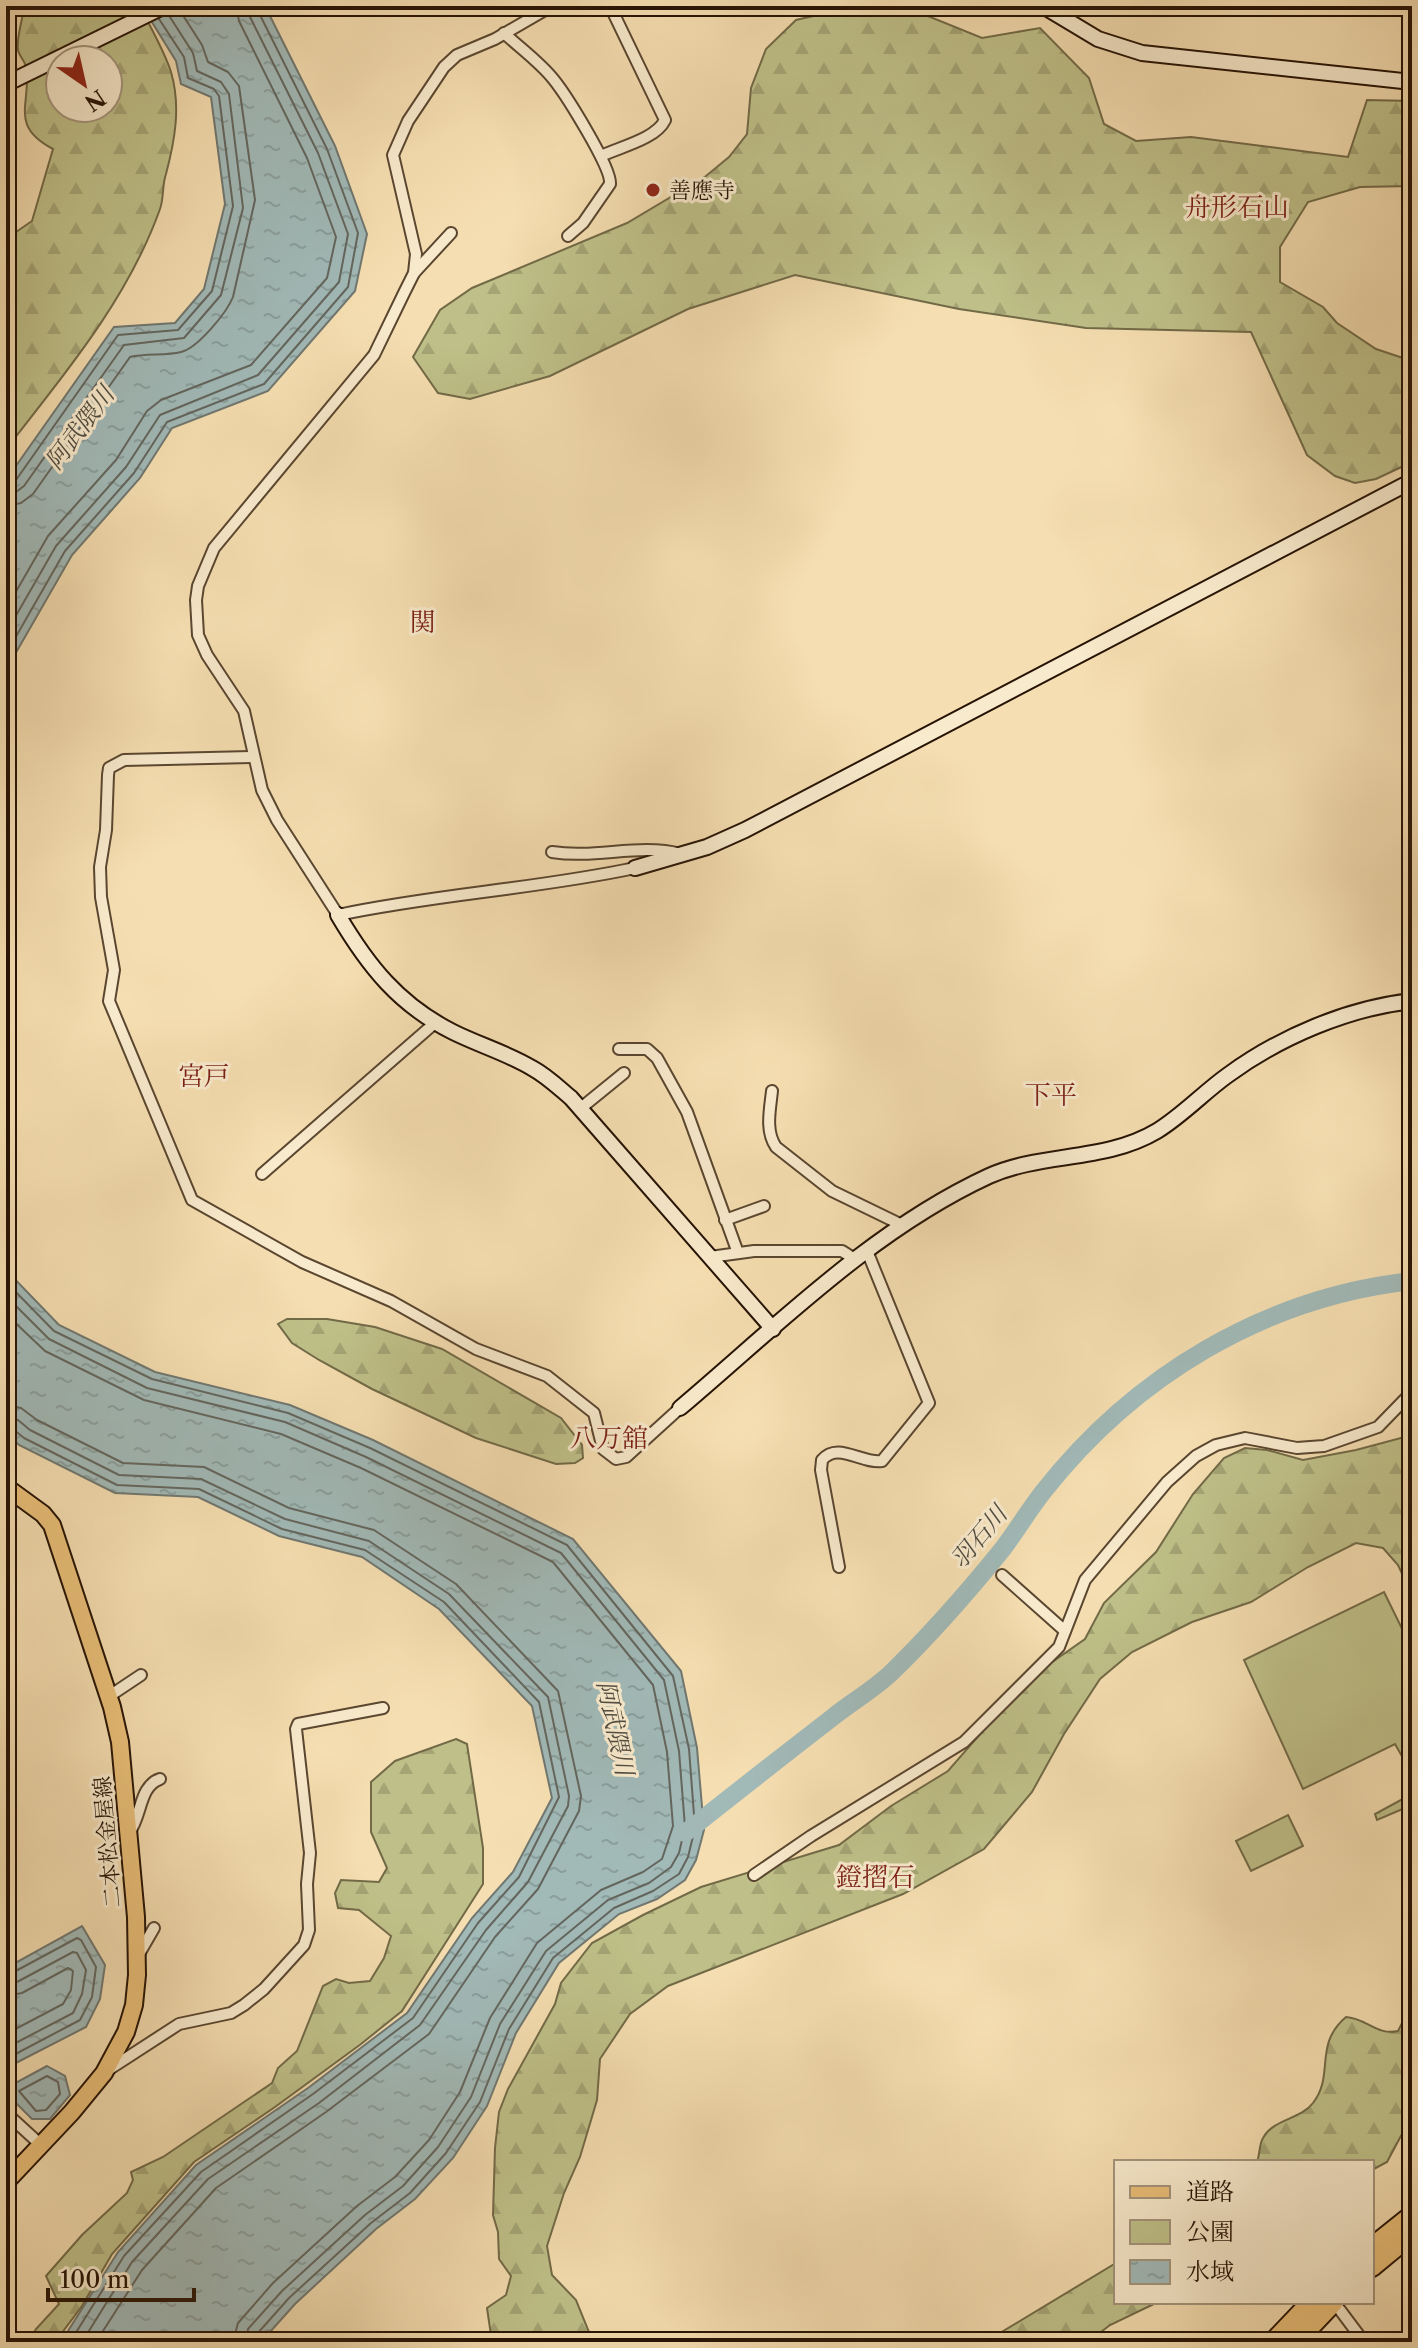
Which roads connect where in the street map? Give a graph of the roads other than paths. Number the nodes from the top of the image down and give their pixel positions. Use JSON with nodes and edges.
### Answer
{"nodes":[{"id":1,"x":165,"y":6,"type":"edge"},
{"id":2,"x":552,"y":6,"type":"edge"},
{"id":3,"x":1043,"y":6,"type":"edge"},
{"id":4,"x":614,"y":10,"type":"edge"},
{"id":5,"x":607,"y":29,"type":"dead end"},
{"id":6,"x":504,"y":33,"type":"junction"},
{"id":7,"x":1412,"y":82,"type":"edge"},
{"id":8,"x":6,"y":84,"type":"edge"},
{"id":9,"x":601,"y":156,"type":"junction"},
{"id":10,"x":451,"y":233,"type":"dead end"},
{"id":11,"x":568,"y":236,"type":"dead end"},
{"id":12,"x":414,"y":273,"type":"junction"},
{"id":13,"x":1412,"y":481,"type":"edge"},
{"id":14,"x":251,"y":757,"type":"dead end"},
{"id":15,"x":552,"y":852,"type":"dead end"},
{"id":16,"x":683,"y":854,"type":"junction"},
{"id":17,"x":635,"y":868,"type":"joint"},
{"id":18,"x":338,"y":915,"type":"junction"},
{"id":19,"x":1412,"y":1001,"type":"edge"},
{"id":20,"x":436,"y":1022,"type":"junction"},
{"id":21,"x":619,"y":1049,"type":"dead end"},
{"id":22,"x":624,"y":1073,"type":"dead end"},
{"id":23,"x":772,"y":1091,"type":"dead end"},
{"id":24,"x":581,"y":1108,"type":"junction"},
{"id":25,"x":262,"y":1174,"type":"dead end"},
{"id":26,"x":764,"y":1206,"type":"dead end"},
{"id":27,"x":725,"y":1220,"type":"junction"},
{"id":28,"x":904,"y":1226,"type":"junction"},
{"id":29,"x":738,"y":1253,"type":"junction"},
{"id":30,"x":862,"y":1256,"type":"junction"},
{"id":31,"x":710,"y":1257,"type":"junction"},
{"id":32,"x":773,"y":1329,"type":"junction"},
{"id":33,"x":1412,"y":1392,"type":"edge"},
{"id":34,"x":680,"y":1408,"type":"joint"},
{"id":35,"x":6,"y":1487,"type":"edge"},
{"id":36,"x":839,"y":1567,"type":"dead end"},
{"id":37,"x":1002,"y":1575,"type":"dead end"},
{"id":38,"x":1065,"y":1631,"type":"junction"},
{"id":39,"x":141,"y":1675,"type":"dead end"},
{"id":40,"x":108,"y":1697,"type":"junction"},
{"id":41,"x":383,"y":1708,"type":"dead end"},
{"id":42,"x":160,"y":1779,"type":"dead end"},
{"id":43,"x":129,"y":1833,"type":"junction"},
{"id":44,"x":754,"y":1875,"type":"dead end"},
{"id":45,"x":154,"y":1928,"type":"dead end"},
{"id":46,"x":138,"y":1955,"type":"junction"},
{"id":47,"x":104,"y":2073,"type":"junction"},
{"id":48,"x":6,"y":2113,"type":"edge"},
{"id":49,"x":41,"y":2145,"type":"junction"},
{"id":50,"x":6,"y":2182,"type":"edge"},
{"id":51,"x":1412,"y":2215,"type":"edge"},
{"id":52,"x":1412,"y":2234,"type":"edge"},
{"id":53,"x":1374,"y":2245,"type":"edge"},
{"id":54,"x":1374,"y":2265,"type":"edge"},
{"id":55,"x":1309,"y":2304,"type":"edge"},
{"id":56,"x":1332,"y":2304,"type":"edge"},
{"id":57,"x":1336,"y":2304,"type":"edge"},
{"id":58,"x":1273,"y":2342,"type":"edge"},
{"id":59,"x":1296,"y":2342,"type":"edge"},
{"id":60,"x":1364,"y":2342,"type":"edge"}],
"edges":[{"from":1,"to":8,"type":"street"},
{"from":2,"to":6,"type":"street"},
{"from":3,"to":7,"type":"street"},
{"from":4,"to":5,"type":"street"},
{"from":4,"to":9,"type":"street"},
{"from":6,"to":9,"type":"street"},
{"from":6,"to":12,"type":"street"},
{"from":9,"to":11,"type":"street"},
{"from":10,"to":12,"type":"street"},
{"from":12,"to":18,"type":"street"},
{"from":13,"to":16,"type":"street"},
{"from":14,"to":34,"type":"street"},
{"from":15,"to":16,"type":"street"},
{"from":16,"to":17,"type":"street"},
{"from":17,"to":18,"type":"street"},
{"from":18,"to":20,"type":"street"},
{"from":19,"to":28,"type":"street"},
{"from":20,"to":24,"type":"street"},
{"from":20,"to":25,"type":"street"},
{"from":21,"to":27,"type":"street"},
{"from":22,"to":24,"type":"street"},
{"from":23,"to":28,"type":"street"},
{"from":24,"to":31,"type":"street"},
{"from":26,"to":27,"type":"street"},
{"from":27,"to":29,"type":"street"},
{"from":28,"to":30,"type":"street"},
{"from":29,"to":30,"type":"street"},
{"from":29,"to":31,"type":"street"},
{"from":30,"to":32,"type":"street"},
{"from":30,"to":36,"type":"street"},
{"from":31,"to":32,"type":"street"},
{"from":32,"to":34,"type":"street"},
{"from":33,"to":38,"type":"street"},
{"from":35,"to":40,"type":"main road","name":"二本松金屋線"},
{"from":37,"to":38,"type":"street"},
{"from":38,"to":44,"type":"street"},
{"from":39,"to":40,"type":"street"},
{"from":40,"to":43,"type":"main road","name":"二本松金屋線"},
{"from":41,"to":47,"type":"street"},
{"from":42,"to":43,"type":"street"},
{"from":43,"to":46,"type":"main road","name":"二本松金屋線"},
{"from":45,"to":46,"type":"street"},
{"from":46,"to":47,"type":"main road","name":"二本松金屋線"},
{"from":47,"to":49,"type":"main road","name":"二本松金屋線"},
{"from":48,"to":49,"type":"street"},
{"from":49,"to":50,"type":"main road","name":"二本松金屋線"},
{"from":51,"to":53,"type":"highway"},
{"from":52,"to":54,"type":"highway"},
{"from":55,"to":58,"type":"highway"},
{"from":56,"to":59,"type":"highway"},
{"from":57,"to":60,"type":"street"}]}
